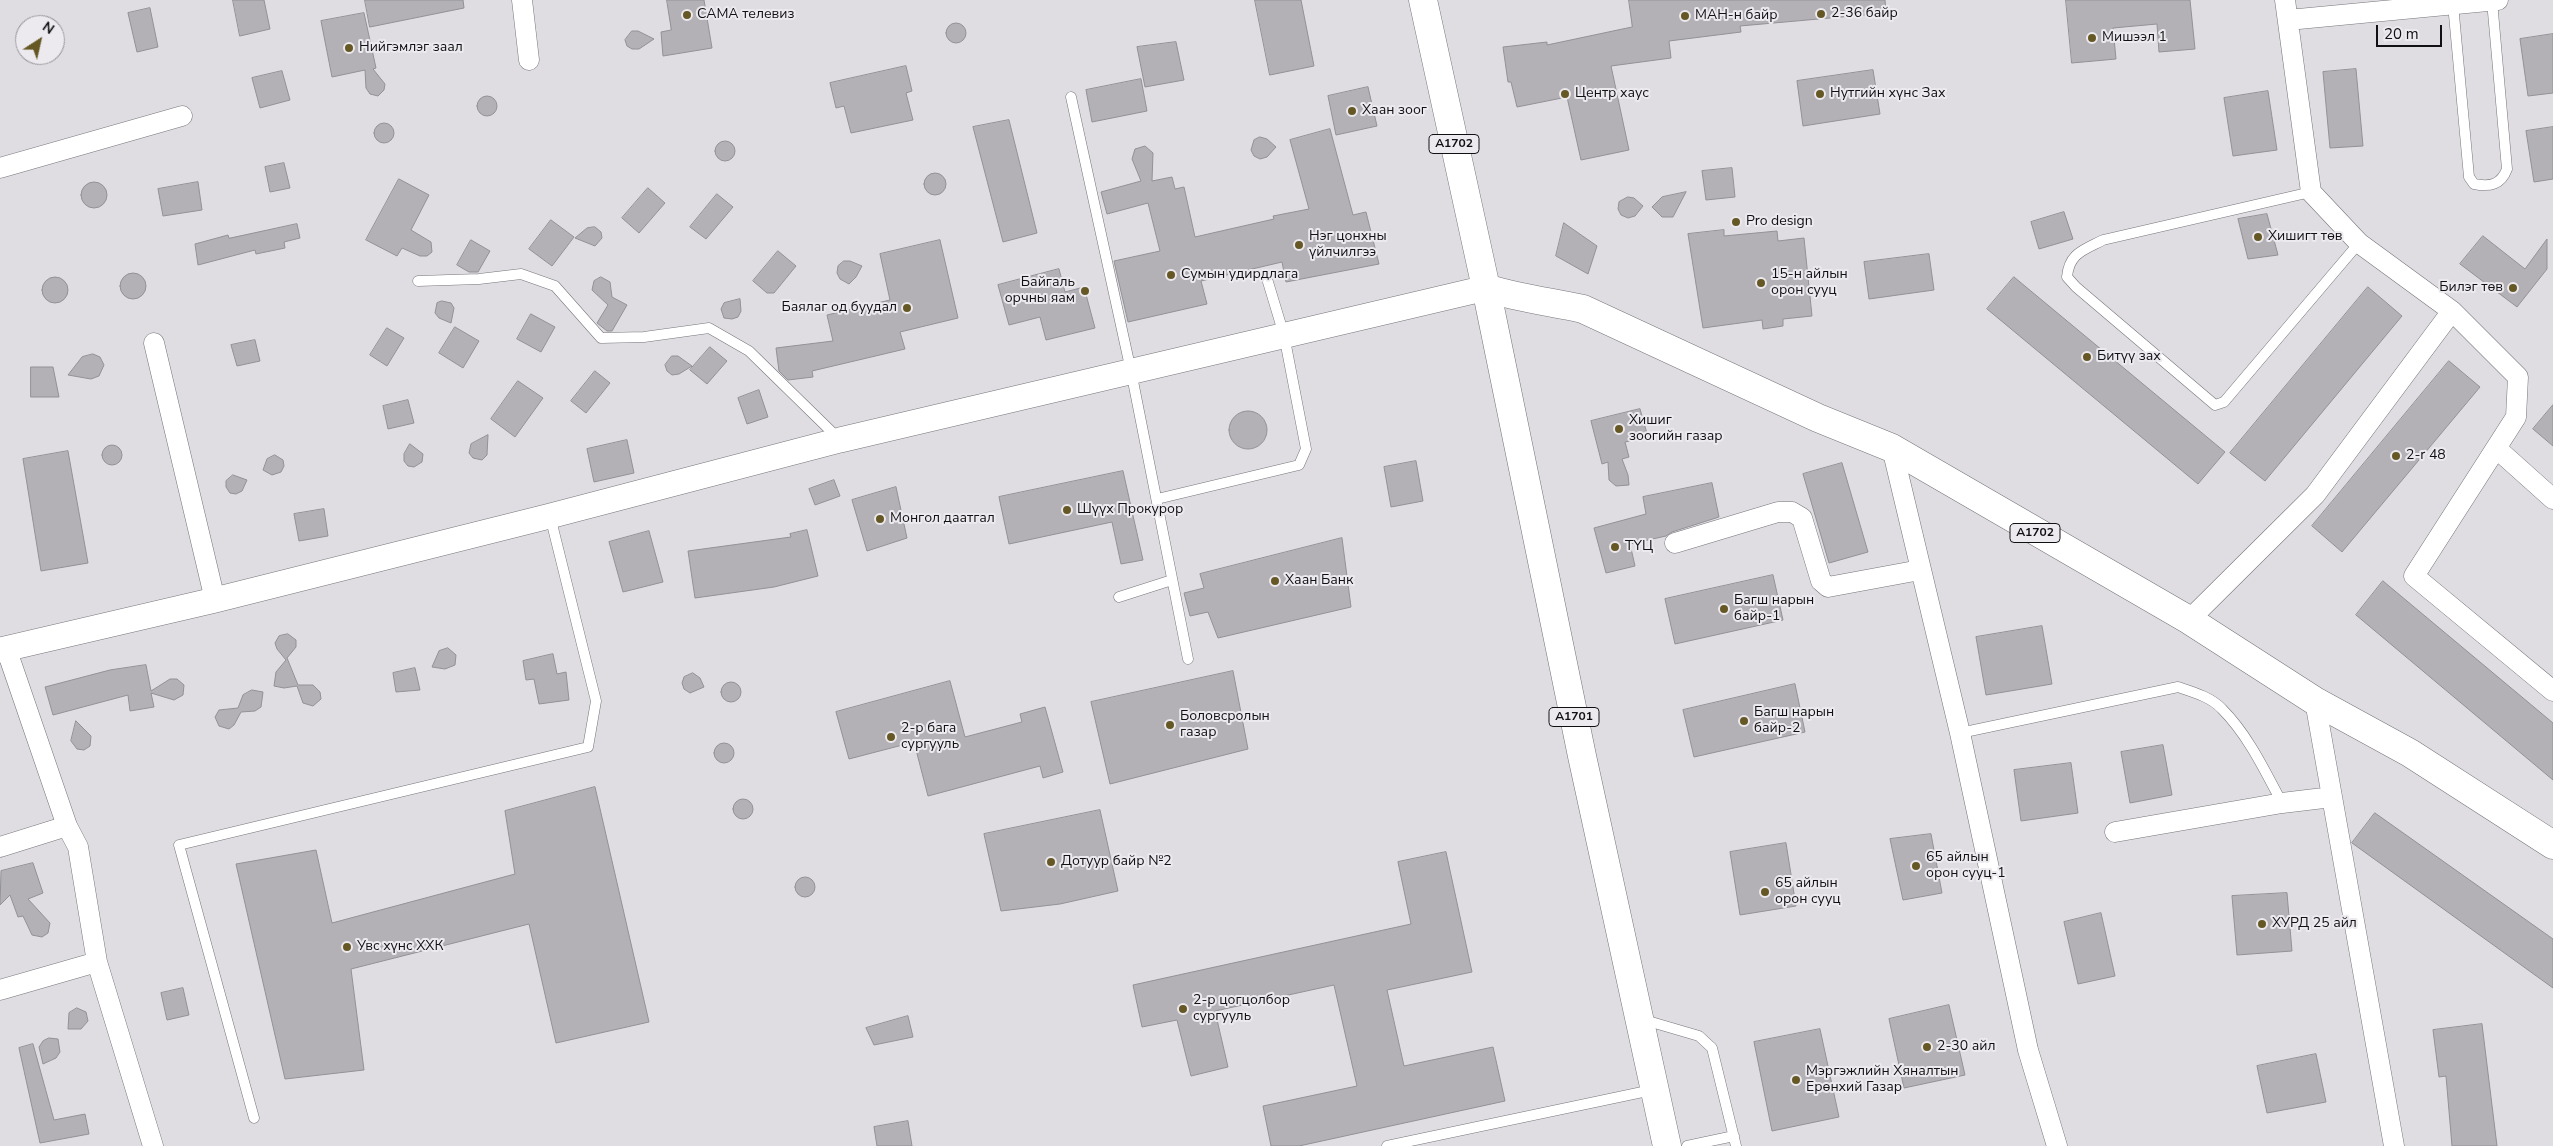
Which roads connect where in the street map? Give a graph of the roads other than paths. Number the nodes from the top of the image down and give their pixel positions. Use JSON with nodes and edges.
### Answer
{"nodes":[{"id":1,"x":522,"y":0,"type":"edge"},
{"id":2,"x":1423,"y":0,"type":"edge"},
{"id":3,"x":2285,"y":0,"type":"edge"},
{"id":4,"x":2495,"y":0,"type":"edge"},
{"id":5,"x":2453,"y":4,"type":"junction"},
{"id":6,"x":2288,"y":20,"type":"junction"},
{"id":7,"x":529,"y":60,"type":"dead end"},
{"id":8,"x":1071,"y":97,"type":"dead end"},
{"id":9,"x":182,"y":116,"type":"dead end"},
{"id":10,"x":0,"y":168,"type":"edge"},
{"id":11,"x":2311,"y":192,"type":"junction"},
{"id":12,"x":2359,"y":243,"type":"junction"},
{"id":13,"x":418,"y":281,"type":"dead end"},
{"id":14,"x":1268,"y":282,"type":"dead end"},
{"id":15,"x":1486,"y":288,"type":"junction"},
{"id":16,"x":2452,"y":311,"type":"junction"},
{"id":17,"x":1284,"y":335,"type":"junction"},
{"id":18,"x":154,"y":343,"type":"dead end"},
{"id":19,"x":1131,"y":371,"type":"junction"},
{"id":20,"x":840,"y":440,"type":"junction"},
{"id":21,"x":1892,"y":448,"type":"junction"},
{"id":22,"x":2496,"y":448,"type":"junction"},
{"id":23,"x":1157,"y":499,"type":"junction"},
{"id":24,"x":2553,"y":499,"type":"edge"},
{"id":25,"x":550,"y":516,"type":"junction"},
{"id":26,"x":1675,"y":543,"type":"dead end"},
{"id":27,"x":1920,"y":570,"type":"junction"},
{"id":28,"x":1172,"y":580,"type":"junction"},
{"id":29,"x":1119,"y":597,"type":"dead end"},
{"id":30,"x":215,"y":600,"type":"junction"},
{"id":31,"x":2189,"y":620,"type":"junction"},
{"id":32,"x":3,"y":649,"type":"edge"},
{"id":33,"x":1188,"y":658,"type":"dead end"},
{"id":34,"x":2553,"y":691,"type":"edge"},
{"id":35,"x":2315,"y":702,"type":"junction"},
{"id":36,"x":1960,"y":733,"type":"junction"},
{"id":37,"x":2332,"y":797,"type":"junction"},
{"id":38,"x":2282,"y":803,"type":"junction"},
{"id":39,"x":67,"y":826,"type":"junction"},
{"id":40,"x":2115,"y":832,"type":"dead end"},
{"id":41,"x":2553,"y":845,"type":"edge"},
{"id":42,"x":0,"y":847,"type":"edge"},
{"id":43,"x":97,"y":962,"type":"junction"},
{"id":44,"x":0,"y":990,"type":"edge"},
{"id":45,"x":1639,"y":1018,"type":"junction"},
{"id":46,"x":1654,"y":1089,"type":"junction"},
{"id":47,"x":254,"y":1118,"type":"dead end"},
{"id":48,"x":1735,"y":1141,"type":"edge"},
{"id":49,"x":153,"y":1146,"type":"edge"},
{"id":50,"x":1387,"y":1146,"type":"edge"},
{"id":51,"x":1667,"y":1146,"type":"edge"},
{"id":52,"x":1687,"y":1146,"type":"edge"},
{"id":53,"x":2057,"y":1146,"type":"edge"},
{"id":54,"x":2394,"y":1146,"type":"edge"}],
"edges":[{"from":1,"to":7,"type":"street"},
{"from":2,"to":15,"type":"main road","number":"A1702"},
{"from":3,"to":6,"type":"street"},
{"from":4,"to":5,"type":"street"},
{"from":4,"to":5,"type":"lane"},
{"from":5,"to":6,"type":"street"},
{"from":6,"to":11,"type":"street"},
{"from":8,"to":19,"type":"lane"},
{"from":9,"to":10,"type":"street"},
{"from":11,"to":12,"type":"street"},
{"from":11,"to":12,"type":"lane"},
{"from":12,"to":16,"type":"street"},
{"from":13,"to":20,"type":"lane"},
{"from":14,"to":17,"type":"lane"},
{"from":15,"to":17,"type":"street"},
{"from":15,"to":21,"type":"main road","number":"A1702"},
{"from":15,"to":45,"type":"main road","number":"A1701"},
{"from":16,"to":22,"type":"street"},
{"from":16,"to":31,"type":"street"},
{"from":17,"to":19,"type":"street"},
{"from":17,"to":23,"type":"lane"},
{"from":18,"to":30,"type":"street"},
{"from":19,"to":20,"type":"street"},
{"from":19,"to":23,"type":"lane"},
{"from":20,"to":25,"type":"street"},
{"from":21,"to":27,"type":"street"},
{"from":21,"to":31,"type":"main road","number":"A1702"},
{"from":22,"to":24,"type":"street"},
{"from":22,"to":34,"type":"street"},
{"from":23,"to":28,"type":"lane"},
{"from":25,"to":30,"type":"street"},
{"from":25,"to":47,"type":"lane"},
{"from":26,"to":27,"type":"street"},
{"from":27,"to":36,"type":"street"},
{"from":28,"to":29,"type":"lane"},
{"from":28,"to":33,"type":"lane"},
{"from":30,"to":32,"type":"street"},
{"from":31,"to":35,"type":"main road","number":"A1702"},
{"from":32,"to":39,"type":"street"},
{"from":35,"to":37,"type":"street"},
{"from":35,"to":41,"type":"main road","number":"A1702"},
{"from":36,"to":38,"type":"lane"},
{"from":36,"to":53,"type":"street"},
{"from":37,"to":38,"type":"street"},
{"from":37,"to":54,"type":"street"},
{"from":38,"to":40,"type":"street"},
{"from":39,"to":42,"type":"street"},
{"from":39,"to":43,"type":"street"},
{"from":43,"to":44,"type":"street"},
{"from":43,"to":49,"type":"street"},
{"from":45,"to":46,"type":"main road","number":"A1701"},
{"from":45,"to":48,"type":"lane"},
{"from":46,"to":50,"type":"lane"},
{"from":46,"to":51,"type":"main road","number":"A1701"},
{"from":48,"to":52,"type":"lane"}]}
